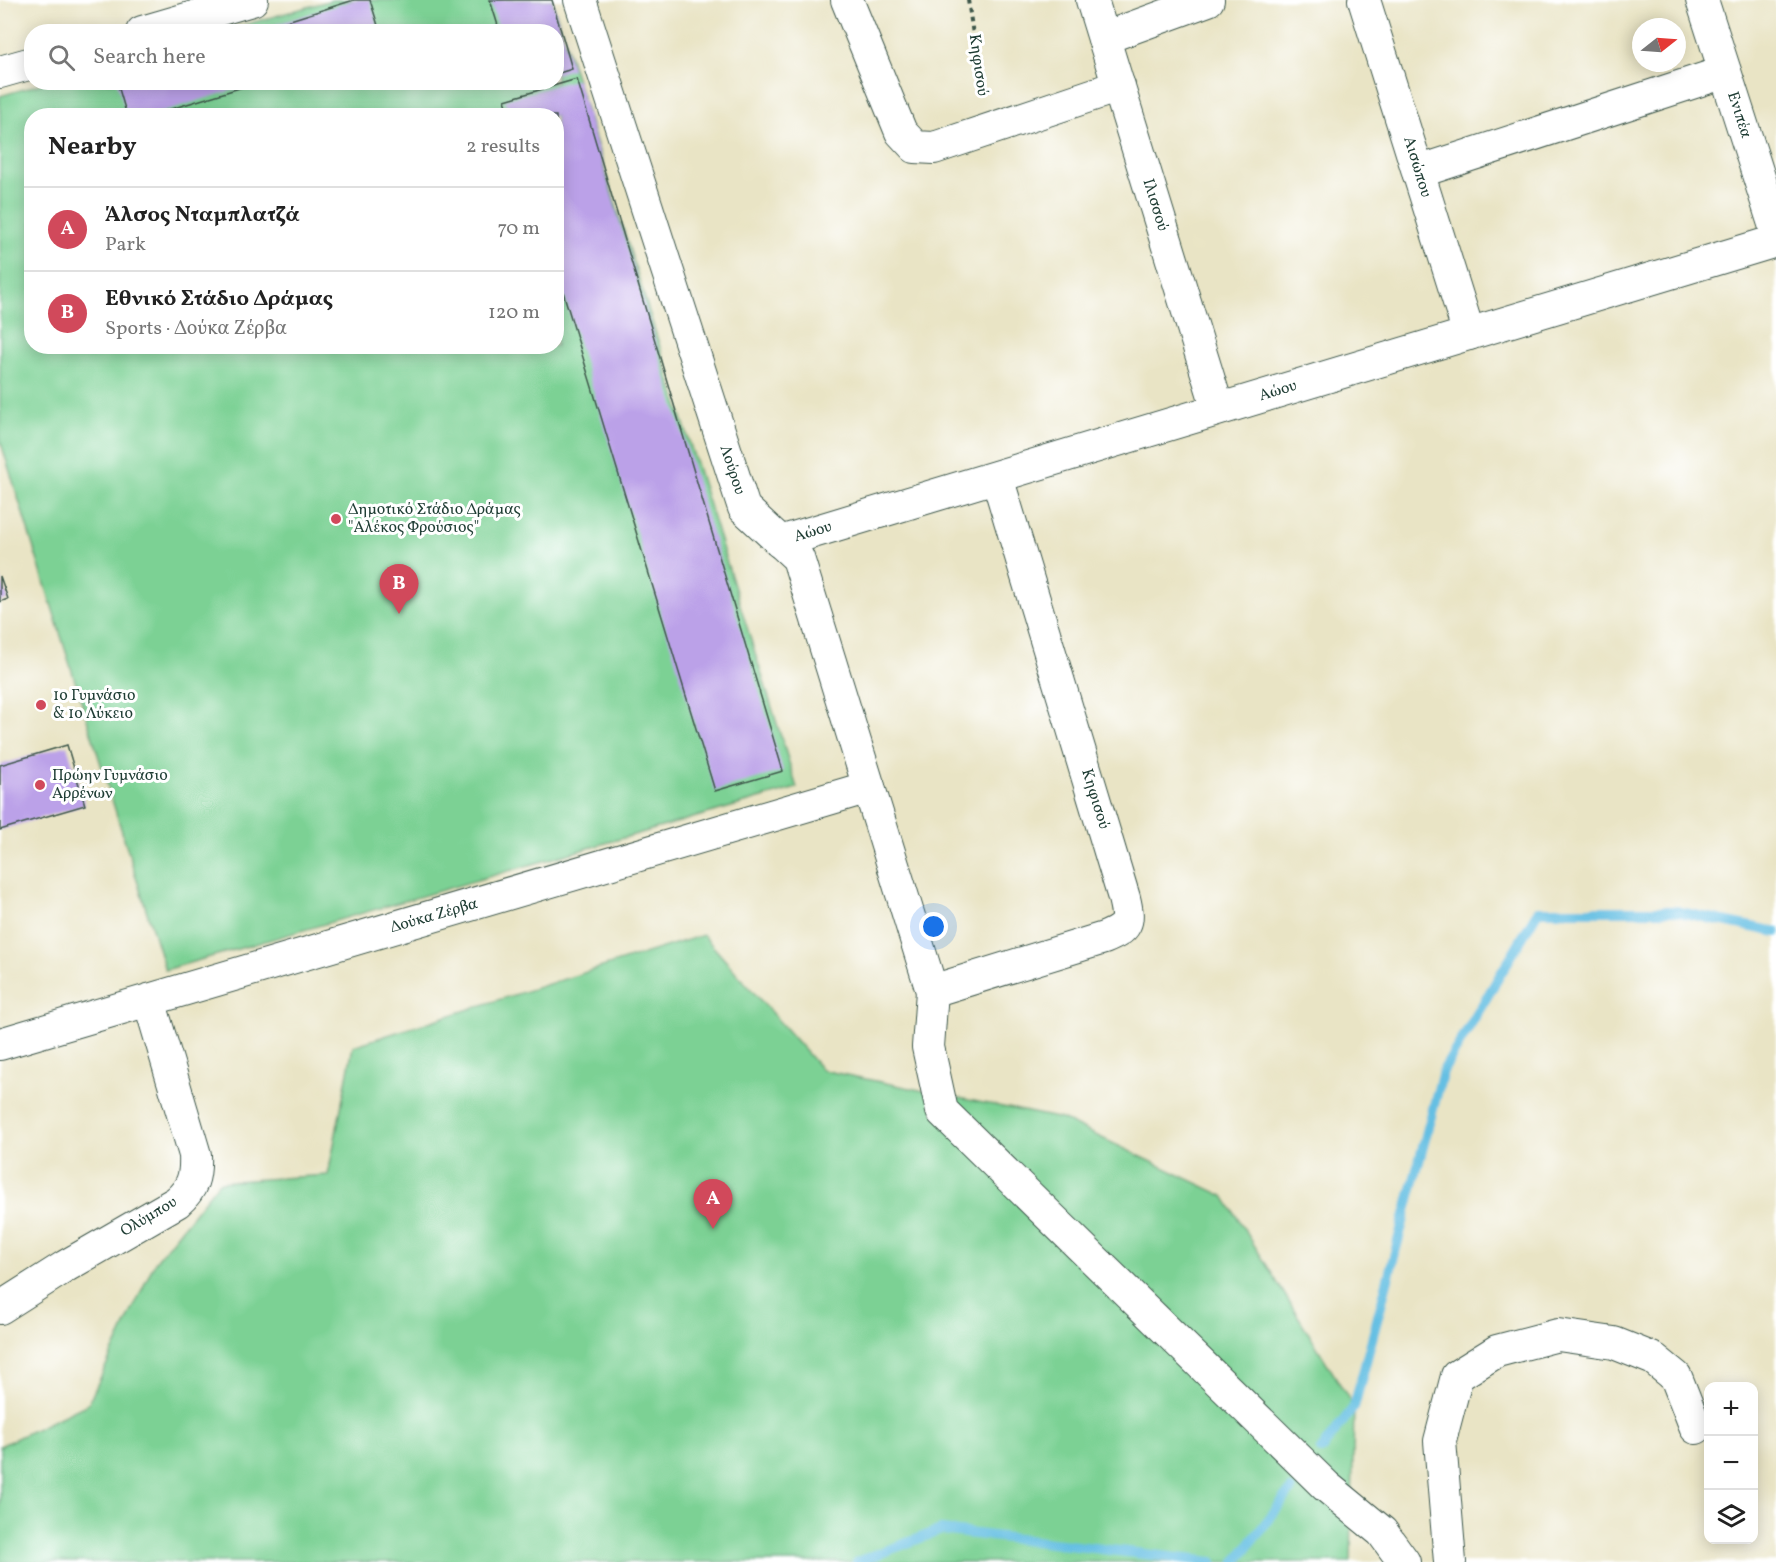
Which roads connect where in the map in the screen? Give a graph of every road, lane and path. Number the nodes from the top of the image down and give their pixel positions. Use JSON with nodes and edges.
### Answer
{"nodes":[{"id":1,"x":252,"y":0,"type":"edge"},
{"id":2,"x":580,"y":0,"type":"edge"},
{"id":3,"x":847,"y":0,"type":"edge"},
{"id":4,"x":968,"y":0,"type":"edge"},
{"id":5,"x":1092,"y":0,"type":"edge"},
{"id":6,"x":1208,"y":0,"type":"edge"},
{"id":7,"x":1364,"y":0,"type":"edge"},
{"id":8,"x":1702,"y":0,"type":"edge"},
{"id":9,"x":170,"y":24,"type":"edge"},
{"id":10,"x":1104,"y":38,"type":"junction"},
{"id":11,"x":24,"y":65,"type":"edge"},
{"id":12,"x":0,"y":72,"type":"edge"},
{"id":13,"x":1725,"y":72,"type":"junction"},
{"id":14,"x":1119,"y":86,"type":"junction"},
{"id":15,"x":987,"y":131,"type":"junction"},
{"id":16,"x":1418,"y":172,"type":"junction"},
{"id":17,"x":1776,"y":230,"type":"edge"},
{"id":18,"x":1776,"y":242,"type":"edge"},
{"id":19,"x":1469,"y":334,"type":"junction"},
{"id":20,"x":1218,"y":410,"type":"junction"},
{"id":21,"x":997,"y":477,"type":"junction"},
{"id":22,"x":780,"y":542,"type":"junction"},
{"id":23,"x":869,"y":787,"type":"junction"},
{"id":24,"x":932,"y":991,"type":"junction"},
{"id":25,"x":149,"y":1000,"type":"junction"},
{"id":26,"x":0,"y":1044,"type":"edge"},
{"id":27,"x":0,"y":1308,"type":"edge"},
{"id":28,"x":1696,"y":1428,"type":"dead end"},
{"id":29,"x":1404,"y":1562,"type":"edge"},
{"id":30,"x":1450,"y":1562,"type":"edge"}],
"edges":[{"from":1,"to":9,"type":"street"},
{"from":2,"to":22,"type":"street","name":"Λούρου"},
{"from":3,"to":15,"type":"street"},
{"from":4,"to":15,"type":"path","name":"Κηφισού"},
{"from":5,"to":10,"type":"street","name":"Ιλισσού"},
{"from":6,"to":10,"type":"street"},
{"from":7,"to":16,"type":"street","name":"Αισώπου"},
{"from":8,"to":13,"type":"street","name":"Ενιπέα"},
{"from":10,"to":14,"type":"street","name":"Ιλισσού"},
{"from":11,"to":12,"type":"street"},
{"from":13,"to":16,"type":"street"},
{"from":13,"to":17,"type":"street","name":"Ενιπέα"},
{"from":14,"to":15,"type":"street"},
{"from":14,"to":20,"type":"street","name":"Ιλισσού"},
{"from":16,"to":19,"type":"street","name":"Αισώπου"},
{"from":18,"to":19,"type":"street","name":"Αώου"},
{"from":19,"to":20,"type":"street","name":"Αώου"},
{"from":20,"to":21,"type":"street","name":"Αώου"},
{"from":21,"to":22,"type":"street","name":"Αώου"},
{"from":21,"to":24,"type":"street","name":"Κηφισού"},
{"from":22,"to":23,"type":"street","name":"Λούρου"},
{"from":23,"to":24,"type":"street","name":"Λούρου"},
{"from":23,"to":25,"type":"street","name":"Δούκα Ζέρβα"},
{"from":24,"to":29,"type":"street"},
{"from":25,"to":26,"type":"street","name":"Δούκα Ζέρβα"},
{"from":25,"to":27,"type":"street","name":"Ολύμπου"},
{"from":28,"to":30,"type":"street"}]}
